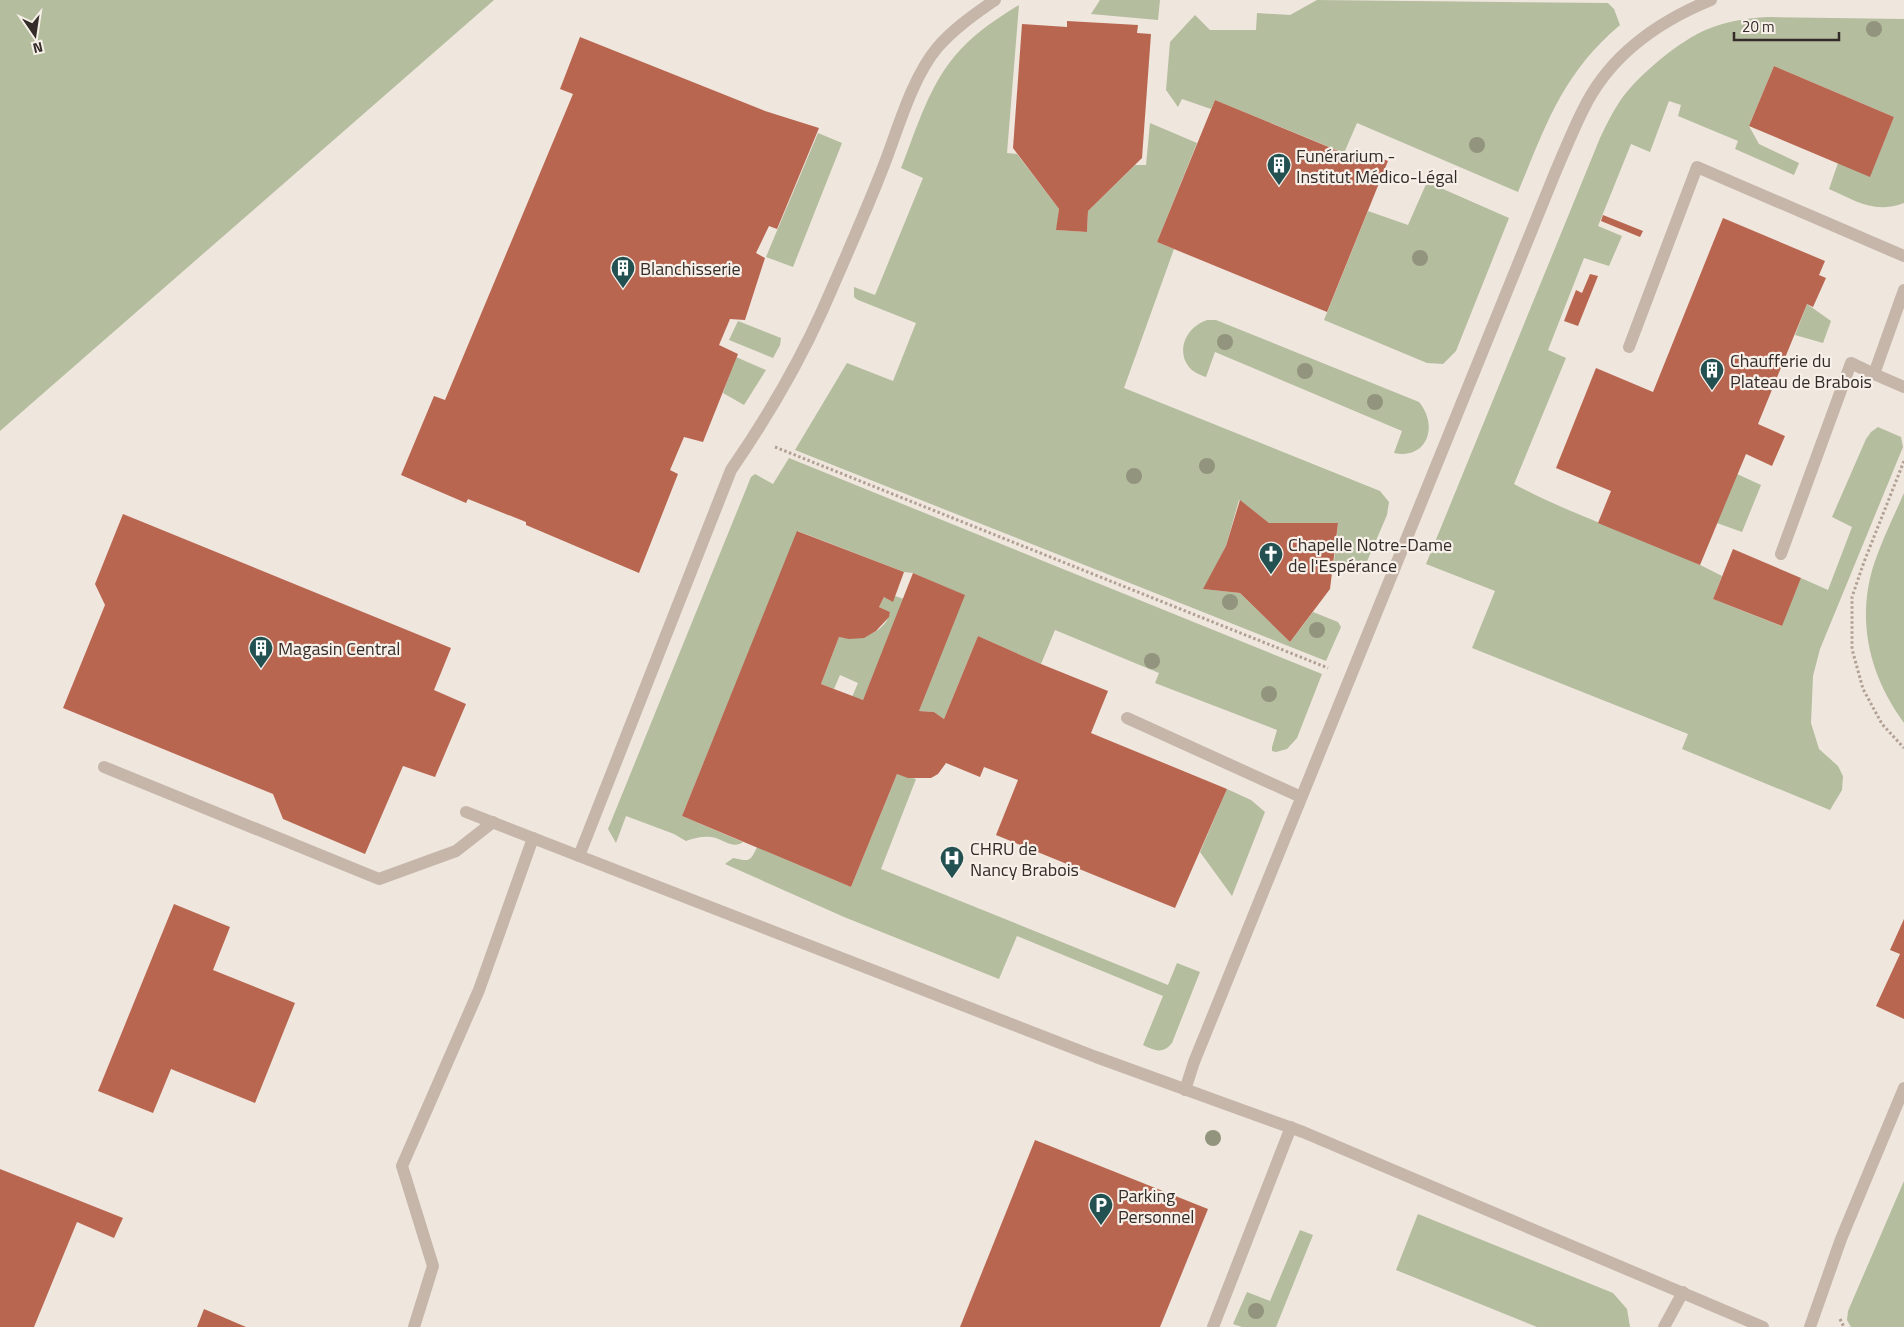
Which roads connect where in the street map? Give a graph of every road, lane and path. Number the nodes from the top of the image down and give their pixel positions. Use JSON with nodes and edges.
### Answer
{"nodes":[{"id":1,"x":995,"y":0,"type":"edge"},
{"id":2,"x":1711,"y":0,"type":"edge"},
{"id":3,"x":1904,"y":256,"type":"edge"},
{"id":4,"x":1904,"y":290,"type":"edge"},
{"id":5,"x":1629,"y":347,"type":"dead end"},
{"id":6,"x":1874,"y":374,"type":"junction"},
{"id":7,"x":1904,"y":387,"type":"edge"},
{"id":8,"x":753,"y":438,"type":"junction"},
{"id":9,"x":1904,"y":461,"type":"edge"},
{"id":10,"x":1782,"y":554,"type":"dead end"},
{"id":11,"x":1350,"y":677,"type":"junction"},
{"id":12,"x":1127,"y":718,"type":"dead end"},
{"id":13,"x":1904,"y":748,"type":"edge"},
{"id":14,"x":104,"y":767,"type":"dead end"},
{"id":15,"x":1301,"y":797,"type":"junction"},
{"id":16,"x":466,"y":812,"type":"dead end"},
{"id":17,"x":492,"y":822,"type":"junction"},
{"id":18,"x":533,"y":838,"type":"junction"},
{"id":19,"x":579,"y":856,"type":"junction"},
{"id":20,"x":1904,"y":1088,"type":"edge"},
{"id":21,"x":1185,"y":1090,"type":"junction"},
{"id":22,"x":1290,"y":1127,"type":"junction"},
{"id":23,"x":1683,"y":1292,"type":"junction"},
{"id":24,"x":1840,"y":1315,"type":"dead end"},
{"id":25,"x":414,"y":1327,"type":"edge"},
{"id":26,"x":1213,"y":1327,"type":"edge"},
{"id":27,"x":1664,"y":1327,"type":"edge"},
{"id":28,"x":1763,"y":1327,"type":"edge"},
{"id":29,"x":1810,"y":1327,"type":"edge"},
{"id":30,"x":1844,"y":1327,"type":"edge"}],
"edges":[{"from":1,"to":8,"type":"lane"},
{"from":2,"to":11,"type":"lane"},
{"from":3,"to":5,"type":"lane"},
{"from":4,"to":6,"type":"lane"},
{"from":6,"to":7,"type":"lane"},
{"from":6,"to":10,"type":"lane"},
{"from":8,"to":11,"type":"path"},
{"from":8,"to":19,"type":"lane"},
{"from":9,"to":13,"type":"path"},
{"from":11,"to":15,"type":"lane"},
{"from":12,"to":15,"type":"lane"},
{"from":14,"to":17,"type":"lane"},
{"from":15,"to":21,"type":"lane"},
{"from":16,"to":17,"type":"lane"},
{"from":17,"to":18,"type":"lane"},
{"from":18,"to":19,"type":"lane"},
{"from":18,"to":25,"type":"lane"},
{"from":19,"to":21,"type":"lane"},
{"from":20,"to":29,"type":"lane"},
{"from":21,"to":22,"type":"lane"},
{"from":22,"to":23,"type":"lane"},
{"from":22,"to":26,"type":"lane"},
{"from":23,"to":27,"type":"lane"},
{"from":23,"to":28,"type":"lane"},
{"from":24,"to":30,"type":"path"}]}
